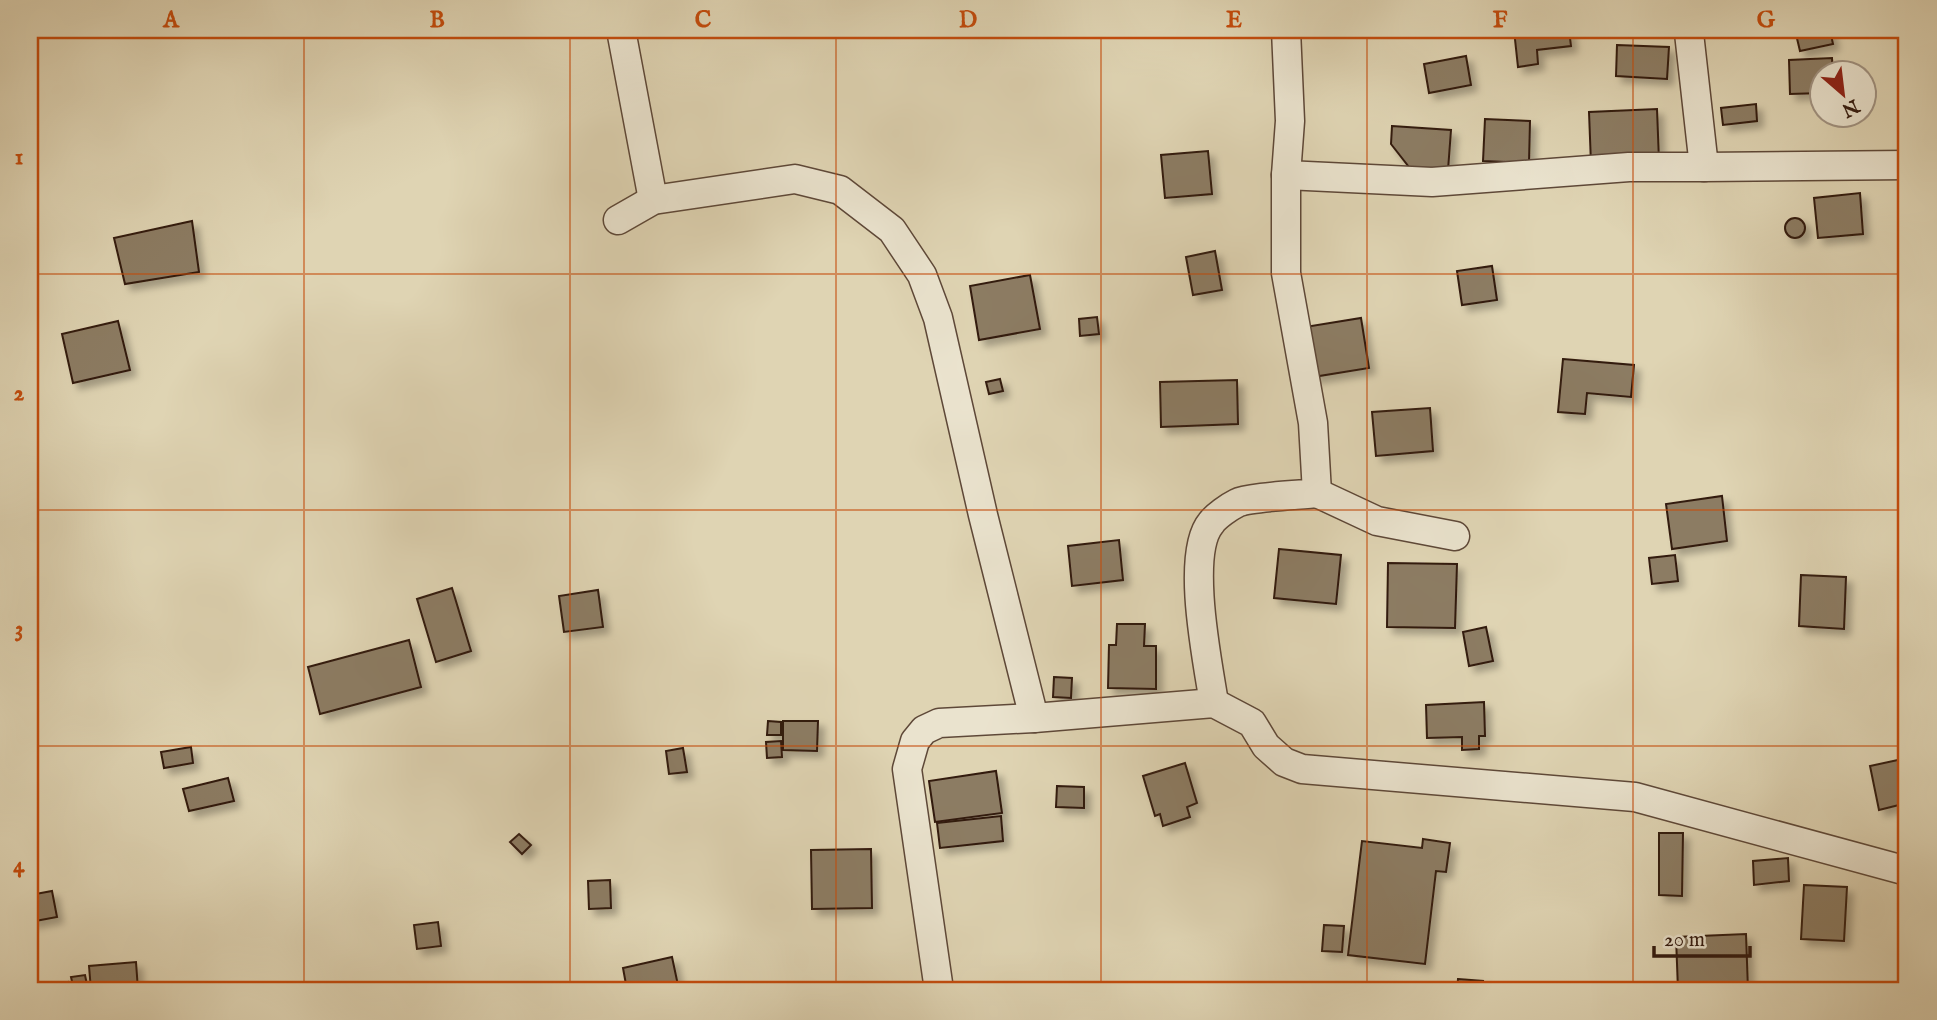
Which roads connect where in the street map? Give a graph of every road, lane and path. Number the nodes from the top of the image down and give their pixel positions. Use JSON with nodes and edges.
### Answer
{"nodes":[{"id":1,"x":621,"y":30,"type":"edge"},
{"id":2,"x":1286,"y":30,"type":"edge"},
{"id":3,"x":1689,"y":33,"type":"dead end"},
{"id":4,"x":1907,"y":165,"type":"edge"},
{"id":5,"x":1704,"y":167,"type":"junction"},
{"id":6,"x":1286,"y":175,"type":"junction"},
{"id":7,"x":653,"y":200,"type":"junction"},
{"id":8,"x":618,"y":220,"type":"dead end"},
{"id":9,"x":1317,"y":493,"type":"junction"},
{"id":10,"x":1455,"y":536,"type":"dead end"},
{"id":11,"x":1214,"y":703,"type":"junction"},
{"id":12,"x":1034,"y":718,"type":"junction"},
{"id":13,"x":1907,"y":871,"type":"edge"},
{"id":14,"x":939,"y":990,"type":"edge"}],
"edges":[{"from":1,"to":7,"type":"street"},
{"from":2,"to":6,"type":"street"},
{"from":3,"to":5,"type":"street"},
{"from":4,"to":5,"type":"street"},
{"from":5,"to":6,"type":"street"},
{"from":6,"to":9,"type":"street"},
{"from":7,"to":8,"type":"street"},
{"from":7,"to":12,"type":"street"},
{"from":9,"to":10,"type":"street"},
{"from":9,"to":11,"type":"street"},
{"from":11,"to":12,"type":"street"},
{"from":11,"to":13,"type":"street"},
{"from":12,"to":14,"type":"street"}]}
